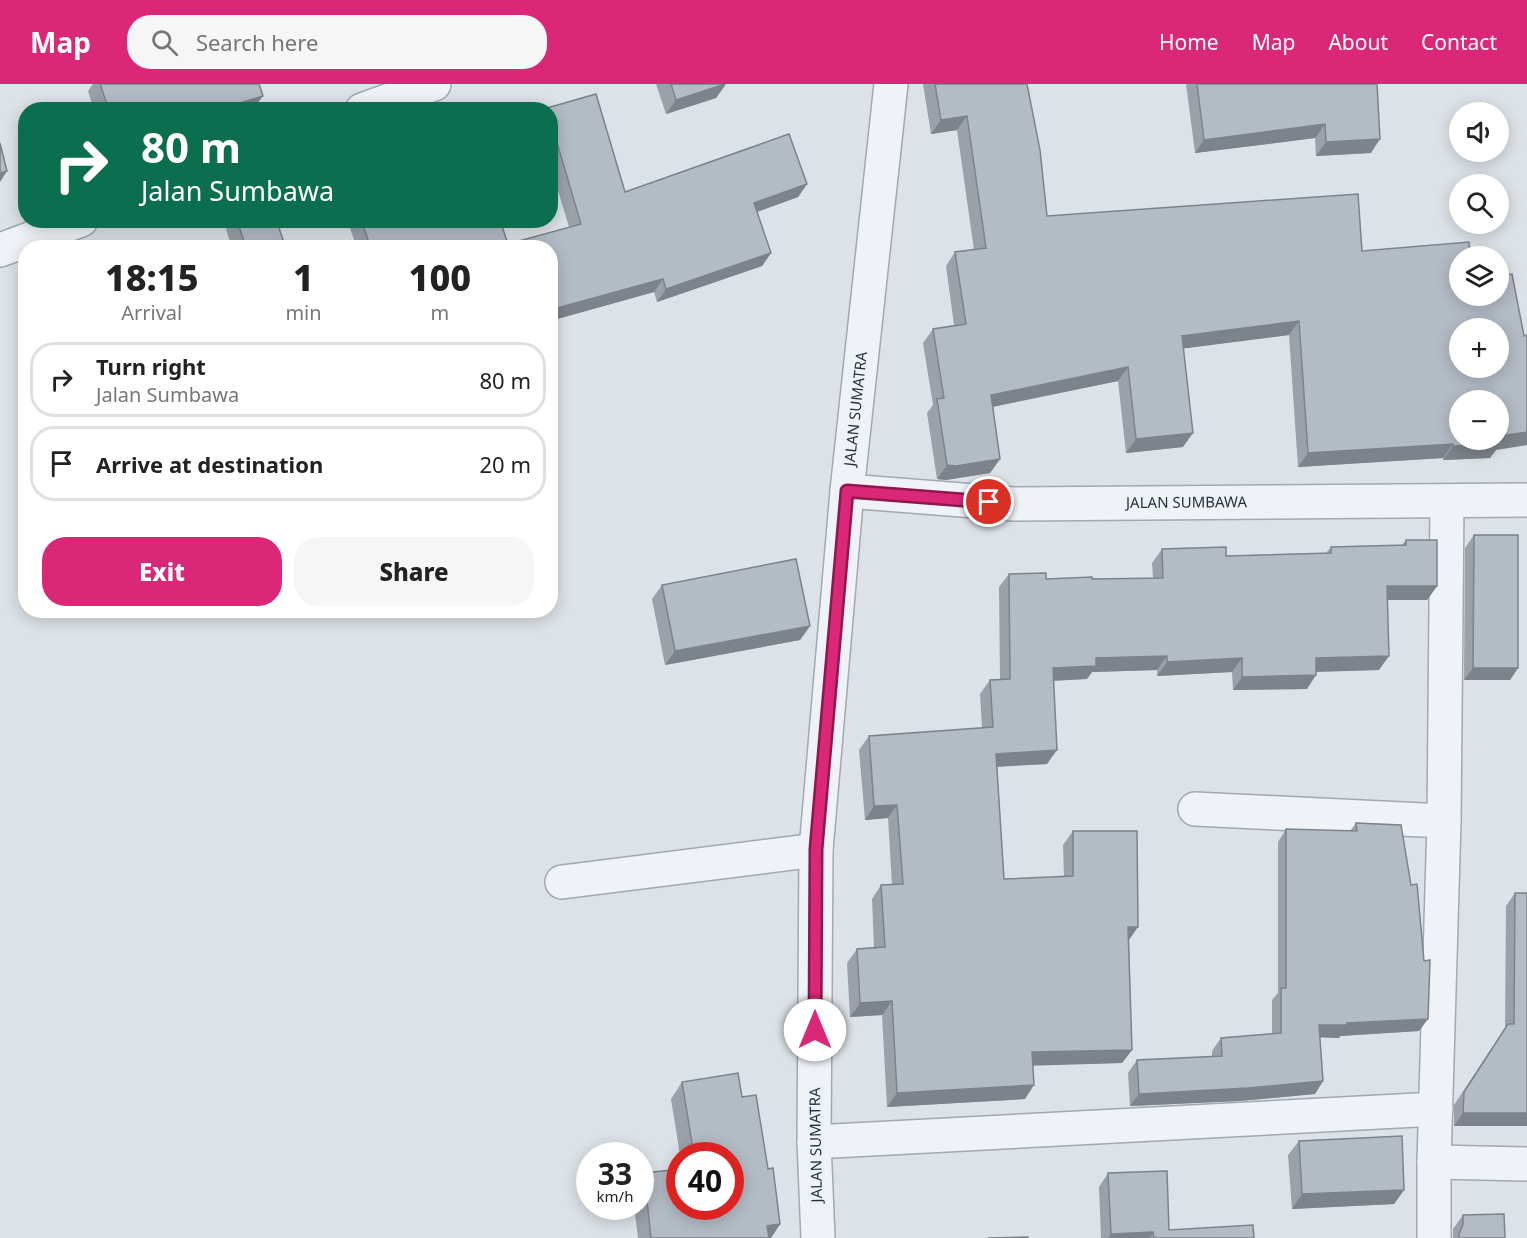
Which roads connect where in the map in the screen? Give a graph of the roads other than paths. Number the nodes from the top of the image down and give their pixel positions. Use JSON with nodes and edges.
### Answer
{"nodes":[{"id":1,"x":434,"y":84,"type":"edge"},
{"id":2,"x":891,"y":84,"type":"edge"},
{"id":3,"x":384,"y":102,"type":"edge"},
{"id":4,"x":59,"y":228,"type":"edge"},
{"id":5,"x":27,"y":240,"type":"edge"},
{"id":6,"x":18,"y":243,"type":"edge"},
{"id":7,"x":0,"y":250,"type":"edge"},
{"id":8,"x":847,"y":491,"type":"junction"},
{"id":9,"x":1527,"y":500,"type":"edge"},
{"id":10,"x":1447,"y":501,"type":"junction"},
{"id":11,"x":1195,"y":809,"type":"dead end"},
{"id":12,"x":1444,"y":821,"type":"junction"},
{"id":13,"x":816,"y":849,"type":"junction"},
{"id":14,"x":562,"y":882,"type":"dead end"},
{"id":15,"x":1436,"y":1109,"type":"junction"},
{"id":16,"x":814,"y":1142,"type":"junction"},
{"id":17,"x":1434,"y":1162,"type":"junction"},
{"id":18,"x":1527,"y":1164,"type":"edge"},
{"id":19,"x":818,"y":1238,"type":"edge"},
{"id":20,"x":1434,"y":1238,"type":"edge"}],
"edges":[{"from":1,"to":3,"type":"street"},
{"from":2,"to":8,"type":"street","name":"JALAN SUMATRA"},
{"from":4,"to":5,"type":"street"},
{"from":6,"to":7,"type":"street"},
{"from":8,"to":10,"type":"street","name":"JALAN SUMBAWA"},
{"from":8,"to":13,"type":"street","name":"JALAN SUMATRA"},
{"from":9,"to":10,"type":"street","name":"JALAN SUMBAWA"},
{"from":10,"to":12,"type":"street"},
{"from":11,"to":12,"type":"street"},
{"from":12,"to":15,"type":"street"},
{"from":13,"to":14,"type":"street"},
{"from":13,"to":16,"type":"street","name":"JALAN SUMATRA"},
{"from":15,"to":16,"type":"street"},
{"from":15,"to":17,"type":"street"},
{"from":16,"to":19,"type":"street","name":"JALAN SUMATRA"},
{"from":17,"to":18,"type":"street"},
{"from":17,"to":20,"type":"street"}]}
